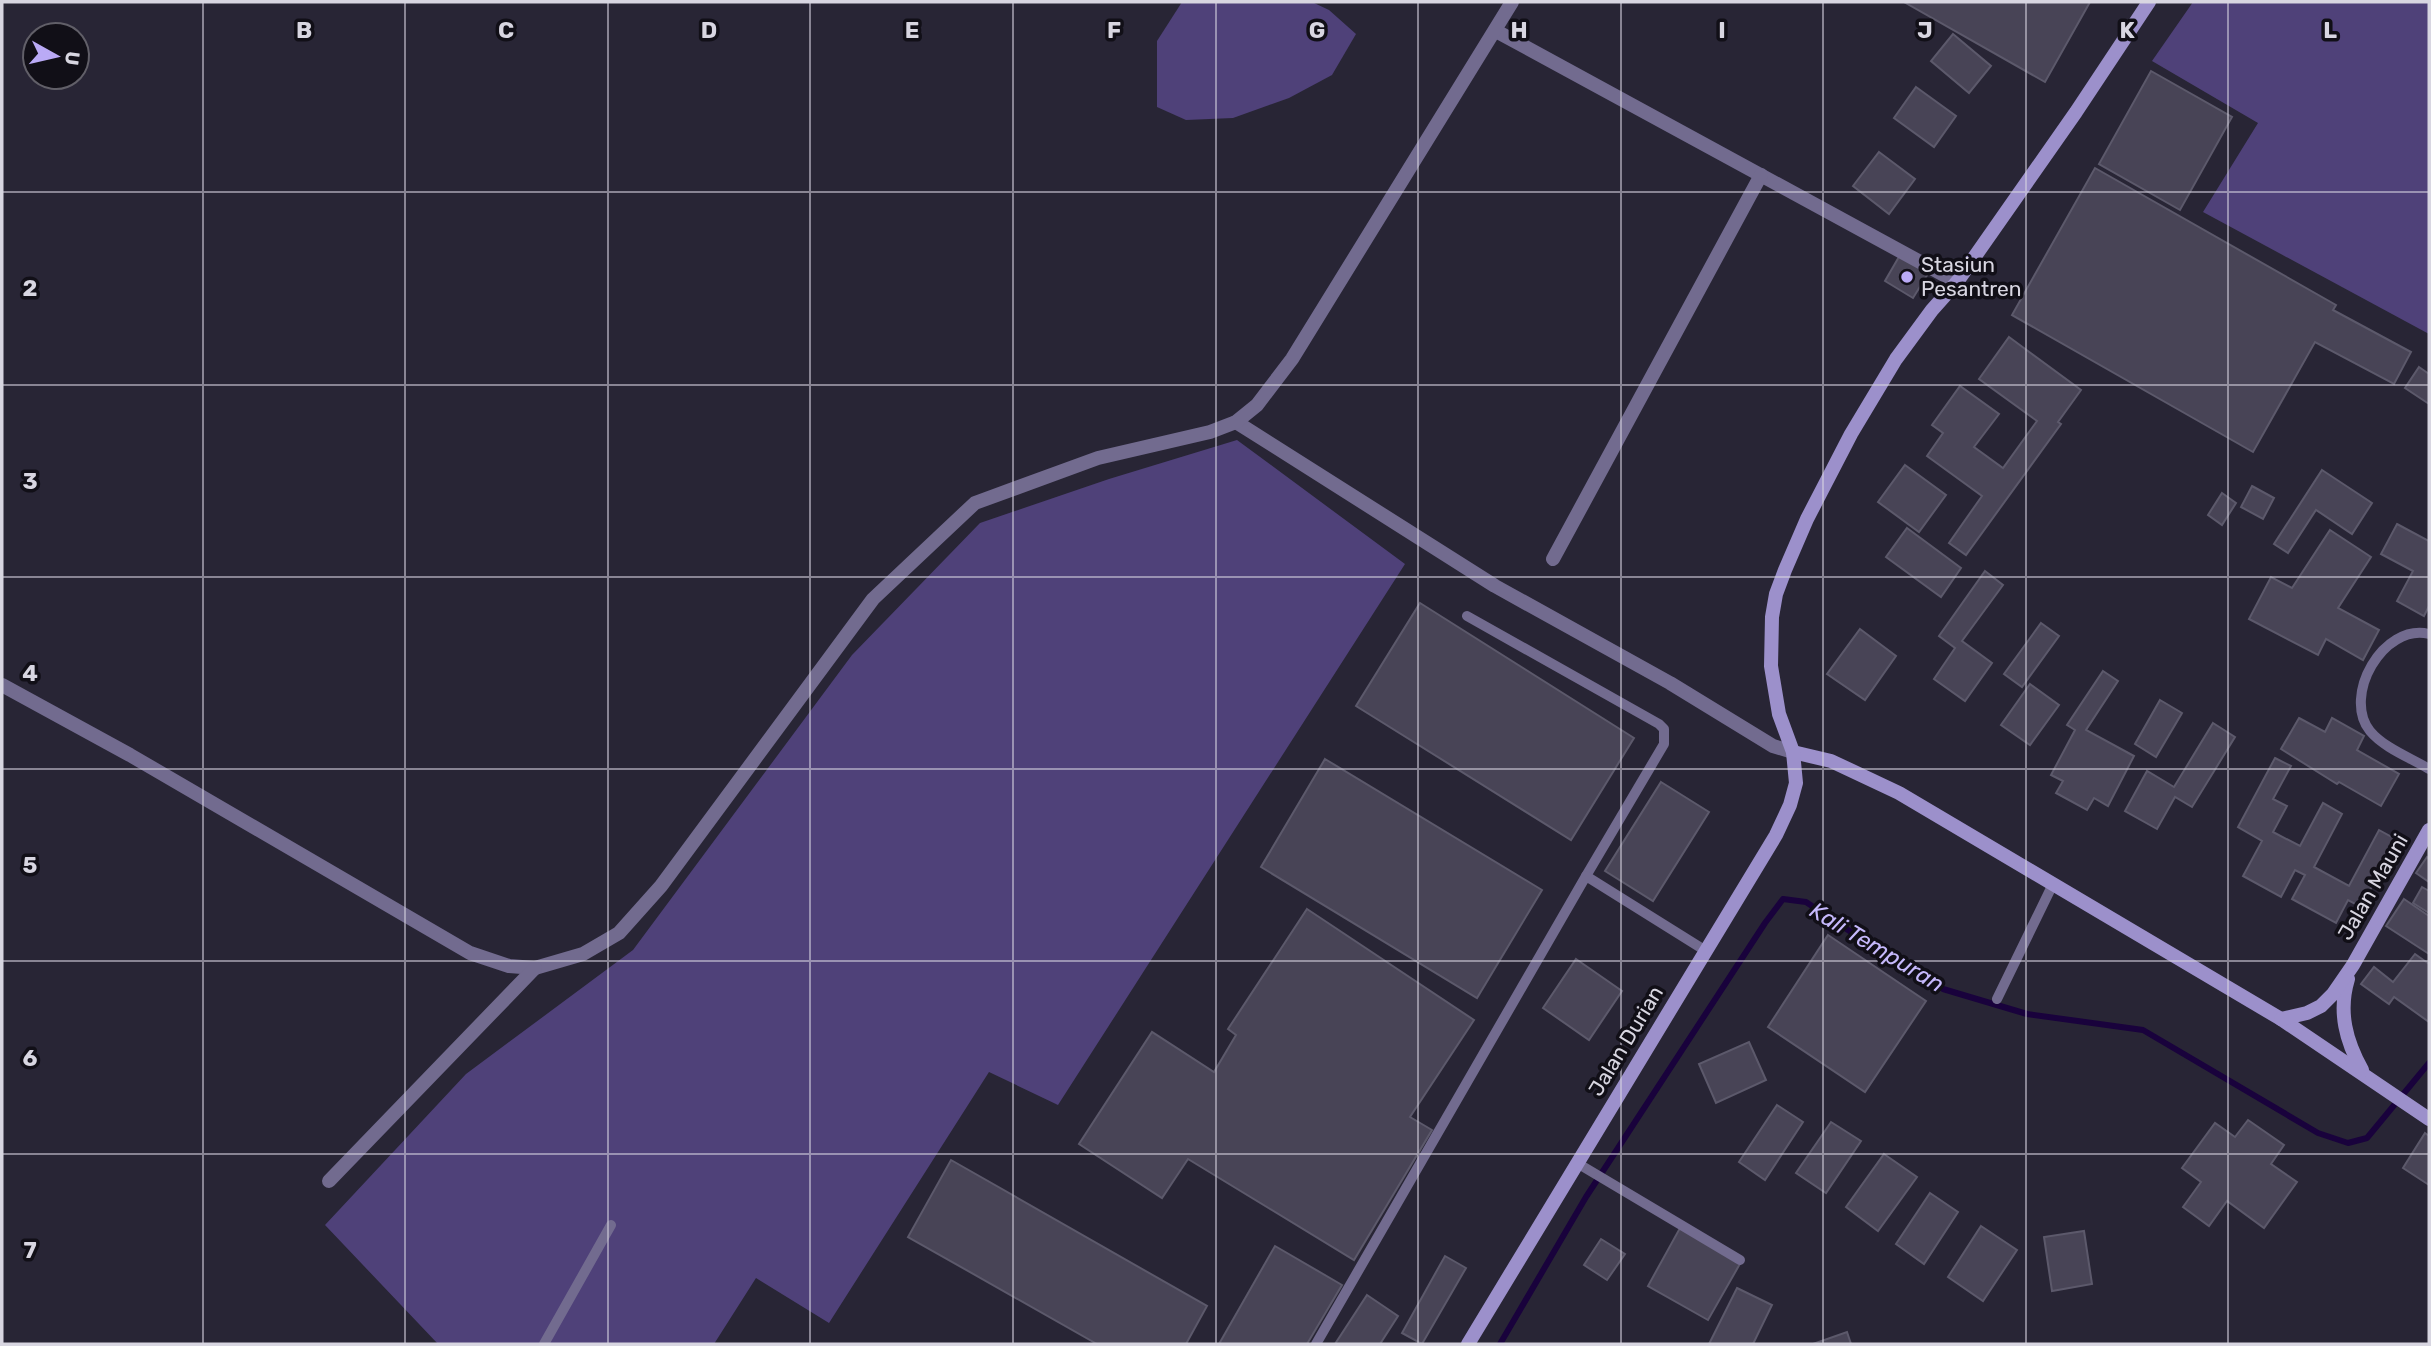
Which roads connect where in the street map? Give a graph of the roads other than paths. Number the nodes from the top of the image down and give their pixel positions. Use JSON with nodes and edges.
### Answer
{"nodes":[{"id":1,"x":1512,"y":2,"type":"edge"},
{"id":2,"x":2149,"y":2,"type":"edge"},
{"id":3,"x":1496,"y":31,"type":"junction"},
{"id":4,"x":1760,"y":175,"type":"junction"},
{"id":5,"x":1956,"y":282,"type":"junction"},
{"id":6,"x":1236,"y":422,"type":"junction"},
{"id":7,"x":1553,"y":559,"type":"dead end"},
{"id":8,"x":1467,"y":616,"type":"dead end"},
{"id":9,"x":2429,"y":634,"type":"edge"},
{"id":10,"x":2,"y":685,"type":"edge"},
{"id":11,"x":1793,"y":752,"type":"junction"},
{"id":12,"x":2429,"y":769,"type":"edge"},
{"id":13,"x":2429,"y":830,"type":"edge"},
{"id":14,"x":1587,"y":876,"type":"junction"},
{"id":15,"x":2053,"y":884,"type":"junction"},
{"id":16,"x":1706,"y":951,"type":"junction"},
{"id":17,"x":2353,"y":965,"type":"junction"},
{"id":18,"x":535,"y":968,"type":"junction"},
{"id":19,"x":1997,"y":999,"type":"dead end"},
{"id":20,"x":2281,"y":1019,"type":"junction"},
{"id":21,"x":2364,"y":1074,"type":"junction"},
{"id":22,"x":2429,"y":1119,"type":"edge"},
{"id":23,"x":1577,"y":1163,"type":"junction"},
{"id":24,"x":329,"y":1181,"type":"dead end"},
{"id":25,"x":611,"y":1225,"type":"dead end"},
{"id":26,"x":1740,"y":1260,"type":"dead end"},
{"id":27,"x":544,"y":1344,"type":"edge"},
{"id":28,"x":1316,"y":1344,"type":"edge"},
{"id":29,"x":1468,"y":1344,"type":"edge"}],
"edges":[{"from":1,"to":3,"type":"street"},
{"from":2,"to":5,"type":"main road","name":"Jalan Durian"},
{"from":3,"to":4,"type":"street"},
{"from":3,"to":6,"type":"street"},
{"from":4,"to":5,"type":"street"},
{"from":4,"to":7,"type":"street"},
{"from":5,"to":11,"type":"main road","name":"Jalan Durian"},
{"from":6,"to":11,"type":"street"},
{"from":6,"to":18,"type":"street"},
{"from":8,"to":14,"type":"lane"},
{"from":9,"to":12,"type":"lane"},
{"from":10,"to":18,"type":"street"},
{"from":11,"to":15,"type":"main road"},
{"from":11,"to":16,"type":"main road","name":"Jalan Durian"},
{"from":13,"to":17,"type":"main road","name":"Jalan Mauni"},
{"from":14,"to":16,"type":"lane"},
{"from":14,"to":28,"type":"lane"},
{"from":15,"to":19,"type":"lane"},
{"from":15,"to":20,"type":"main road"},
{"from":16,"to":23,"type":"main road","name":"Jalan Durian"},
{"from":17,"to":20,"type":"main road","name":"Jalan Mauni"},
{"from":17,"to":21,"type":"main road","name":"Jalan Mauni"},
{"from":18,"to":24,"type":"street"},
{"from":20,"to":21,"type":"main road"},
{"from":21,"to":22,"type":"main road"},
{"from":23,"to":26,"type":"lane"},
{"from":23,"to":29,"type":"main road","name":"Jalan Durian"},
{"from":25,"to":27,"type":"lane"}]}
